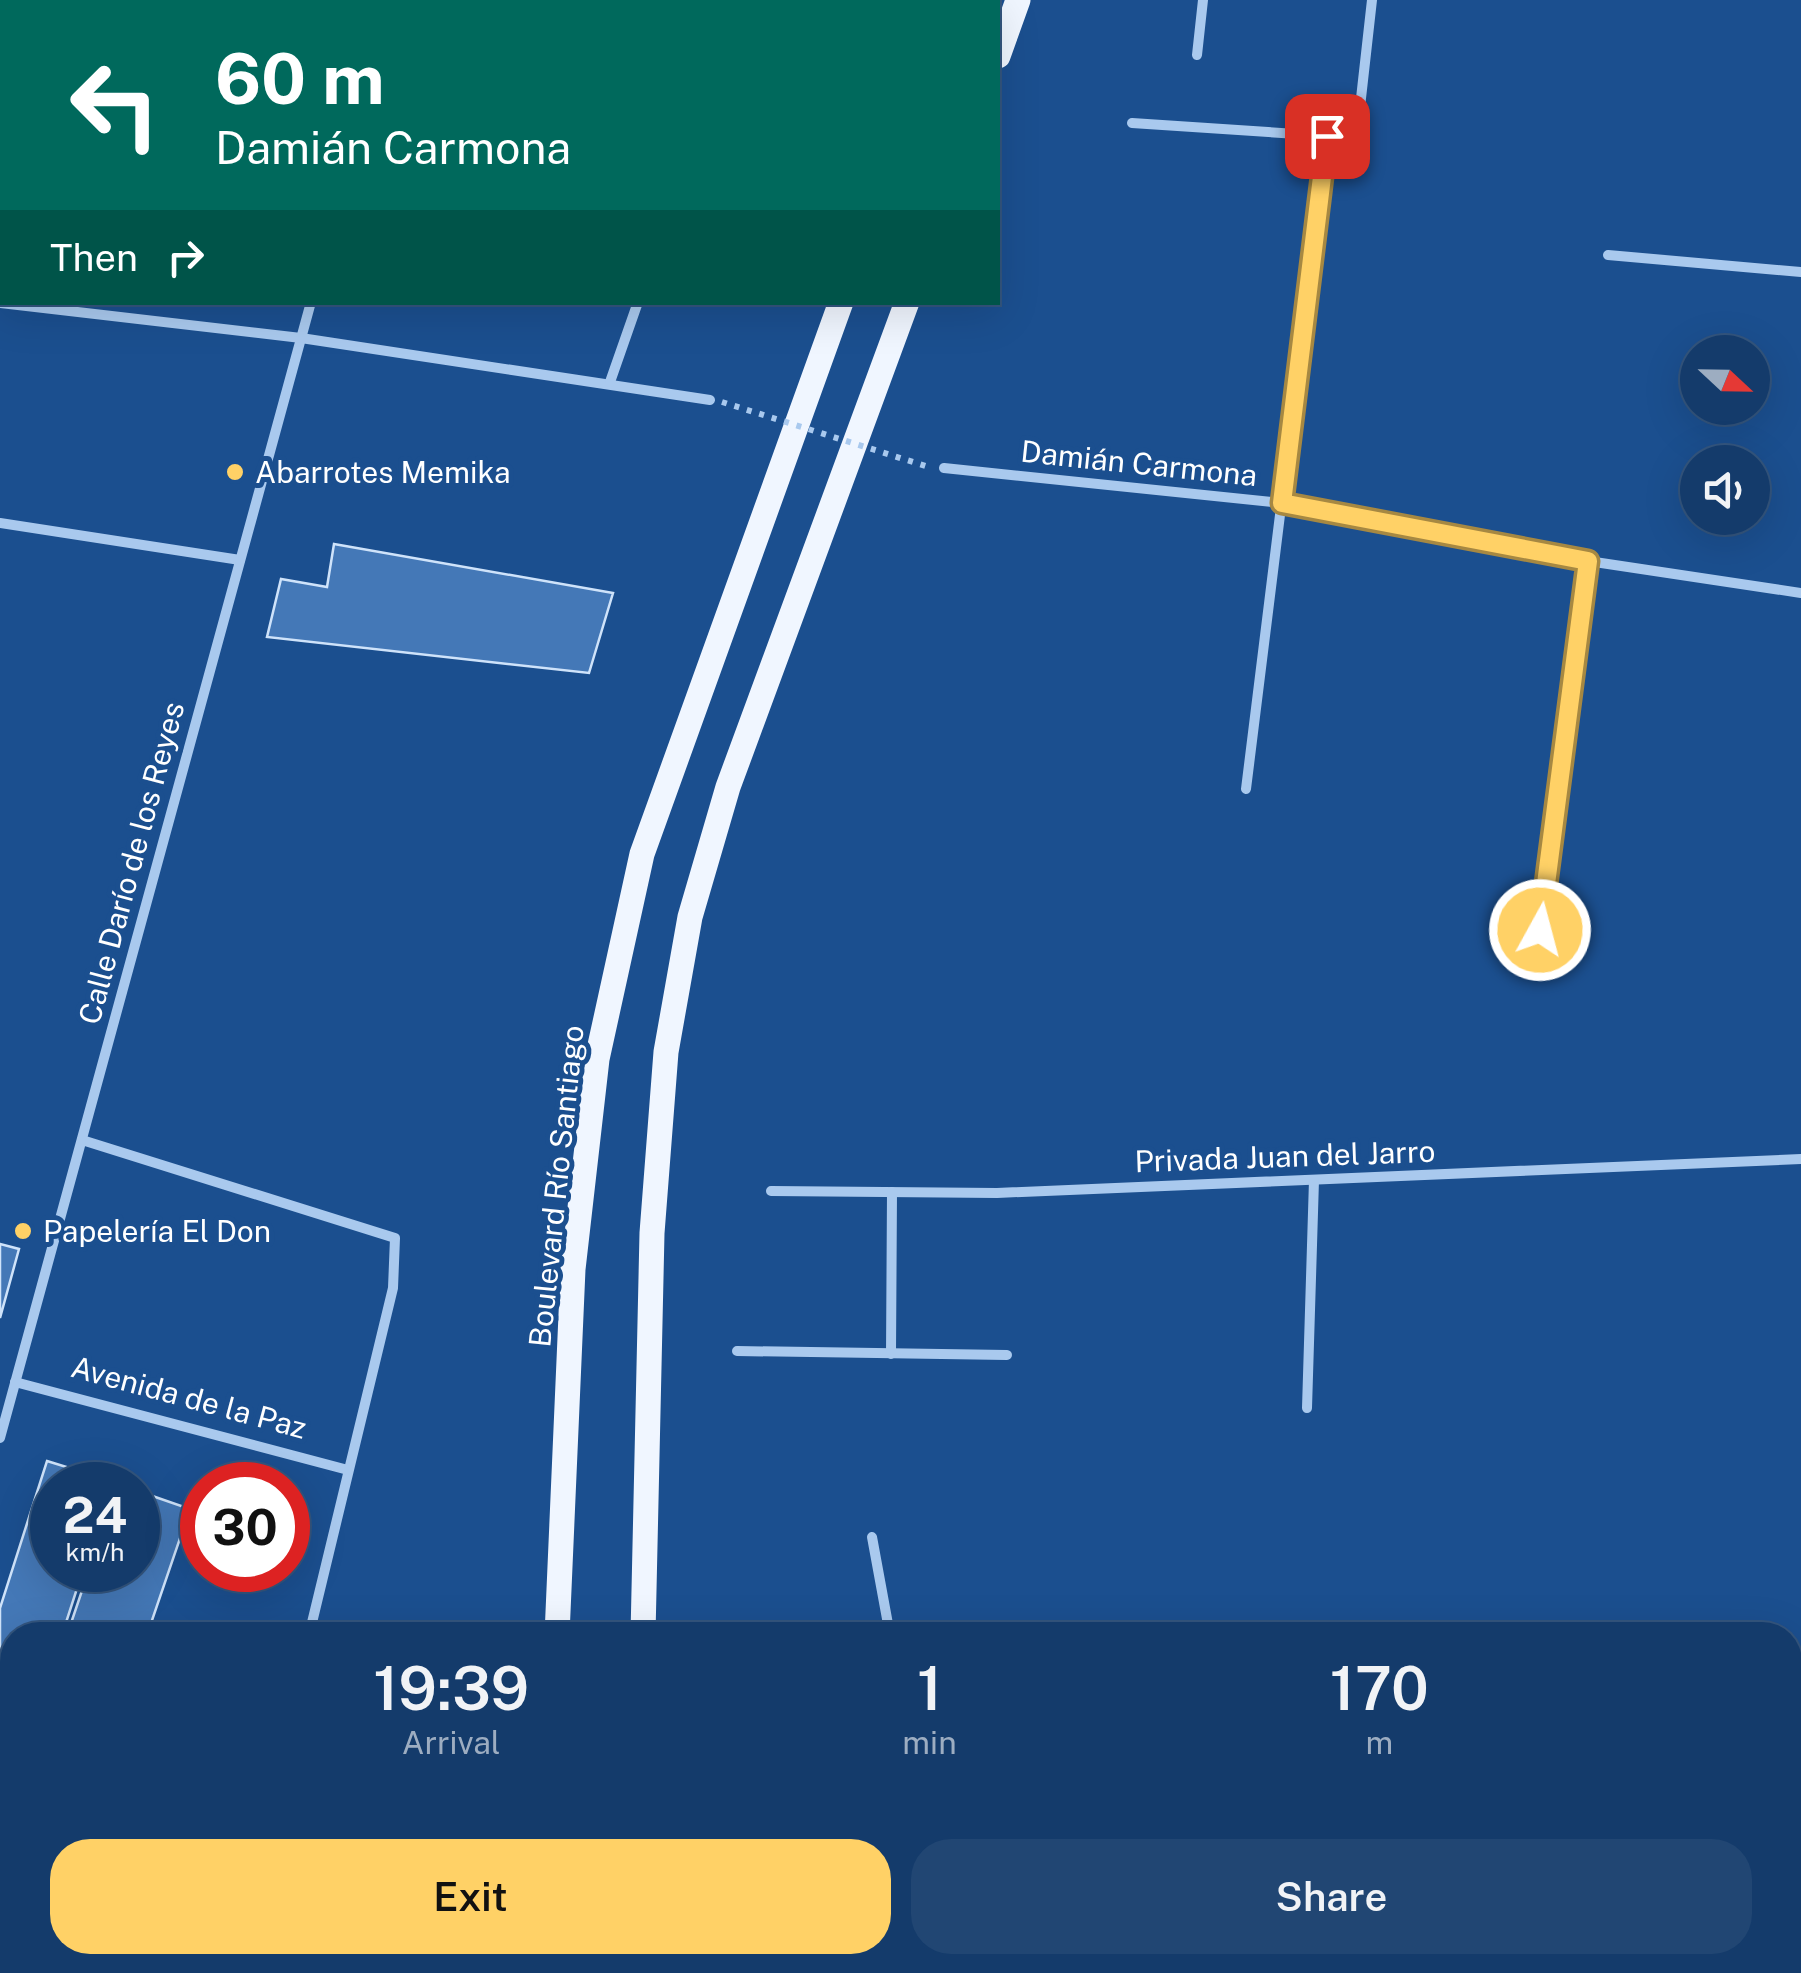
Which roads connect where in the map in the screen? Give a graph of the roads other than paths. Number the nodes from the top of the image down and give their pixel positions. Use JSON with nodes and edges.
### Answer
{"nodes":[{"id":1,"x":1018,"y":0,"type":"edge"},
{"id":2,"x":1202,"y":0,"type":"edge"},
{"id":3,"x":1372,"y":0,"type":"edge"},
{"id":4,"x":1000,"y":50,"type":"edge"},
{"id":5,"x":1196,"y":55,"type":"dead end"},
{"id":6,"x":1132,"y":124,"type":"dead end"},
{"id":7,"x":1327,"y":136,"type":"junction"},
{"id":8,"x":1608,"y":255,"type":"dead end"},
{"id":9,"x":1801,"y":272,"type":"edge"},
{"id":10,"x":17,"y":305,"type":"edge"},
{"id":11,"x":310,"y":305,"type":"edge"},
{"id":12,"x":637,"y":305,"type":"edge"},
{"id":13,"x":840,"y":305,"type":"edge"},
{"id":14,"x":905,"y":305,"type":"edge"},
{"id":15,"x":301,"y":338,"type":"junction"},
{"id":16,"x":610,"y":382,"type":"junction"},
{"id":17,"x":716,"y":401,"type":"road end"},
{"id":18,"x":944,"y":468,"type":"dead end"},
{"id":19,"x":1282,"y":503,"type":"junction"},
{"id":20,"x":0,"y":523,"type":"edge"},
{"id":21,"x":240,"y":560,"type":"junction"},
{"id":22,"x":1588,"y":561,"type":"junction"},
{"id":23,"x":1801,"y":593,"type":"edge"},
{"id":24,"x":1246,"y":788,"type":"dead end"},
{"id":25,"x":1536,"y":967,"type":"dead end"},
{"id":26,"x":82,"y":1140,"type":"junction"},
{"id":27,"x":1801,"y":1159,"type":"edge"},
{"id":28,"x":1314,"y":1180,"type":"junction"},
{"id":29,"x":771,"y":1191,"type":"dead end"},
{"id":30,"x":892,"y":1192,"type":"junction"},
{"id":31,"x":738,"y":1351,"type":"dead end"},
{"id":32,"x":891,"y":1354,"type":"junction"},
{"id":33,"x":1007,"y":1355,"type":"dead end"},
{"id":34,"x":15,"y":1382,"type":"junction"},
{"id":35,"x":1307,"y":1408,"type":"dead end"},
{"id":36,"x":0,"y":1438,"type":"edge"},
{"id":37,"x":348,"y":1470,"type":"junction"},
{"id":38,"x":872,"y":1537,"type":"dead end"},
{"id":39,"x":312,"y":1622,"type":"edge"},
{"id":40,"x":557,"y":1622,"type":"edge"},
{"id":41,"x":642,"y":1622,"type":"edge"},
{"id":42,"x":888,"y":1622,"type":"edge"}],
"edges":[{"from":1,"to":4,"type":"main road"},
{"from":2,"to":5,"type":"street"},
{"from":3,"to":7,"type":"street"},
{"from":6,"to":7,"type":"street"},
{"from":7,"to":19,"type":"street"},
{"from":8,"to":9,"type":"street"},
{"from":10,"to":15,"type":"street"},
{"from":11,"to":15,"type":"street","name":"Calle Darío de los Reyes"},
{"from":12,"to":16,"type":"street"},
{"from":13,"to":40,"type":"main road","name":"Boulevard Río Santiago"},
{"from":14,"to":41,"type":"main road"},
{"from":15,"to":16,"type":"street"},
{"from":15,"to":21,"type":"street","name":"Calle Darío de los Reyes"},
{"from":16,"to":17,"type":"street"},
{"from":18,"to":19,"type":"street","name":"Damián Carmona"},
{"from":19,"to":22,"type":"street","name":"Damián Carmona"},
{"from":19,"to":24,"type":"street"},
{"from":20,"to":21,"type":"street"},
{"from":21,"to":26,"type":"street","name":"Calle Darío de los Reyes"},
{"from":22,"to":23,"type":"street","name":"Damián Carmona"},
{"from":22,"to":25,"type":"street"},
{"from":26,"to":34,"type":"street","name":"Calle Darío de los Reyes"},
{"from":26,"to":37,"type":"street"},
{"from":27,"to":28,"type":"street","name":"Privada Juan del Jarro"},
{"from":28,"to":30,"type":"street","name":"Privada Juan del Jarro"},
{"from":28,"to":35,"type":"street"},
{"from":29,"to":30,"type":"street","name":"Privada Juan del Jarro"},
{"from":30,"to":32,"type":"street"},
{"from":31,"to":32,"type":"street"},
{"from":32,"to":33,"type":"street"},
{"from":34,"to":36,"type":"street","name":"Calle Darío de los Reyes"},
{"from":34,"to":37,"type":"street","name":"Avenida de la Paz"},
{"from":37,"to":39,"type":"street"},
{"from":38,"to":42,"type":"street"}]}
